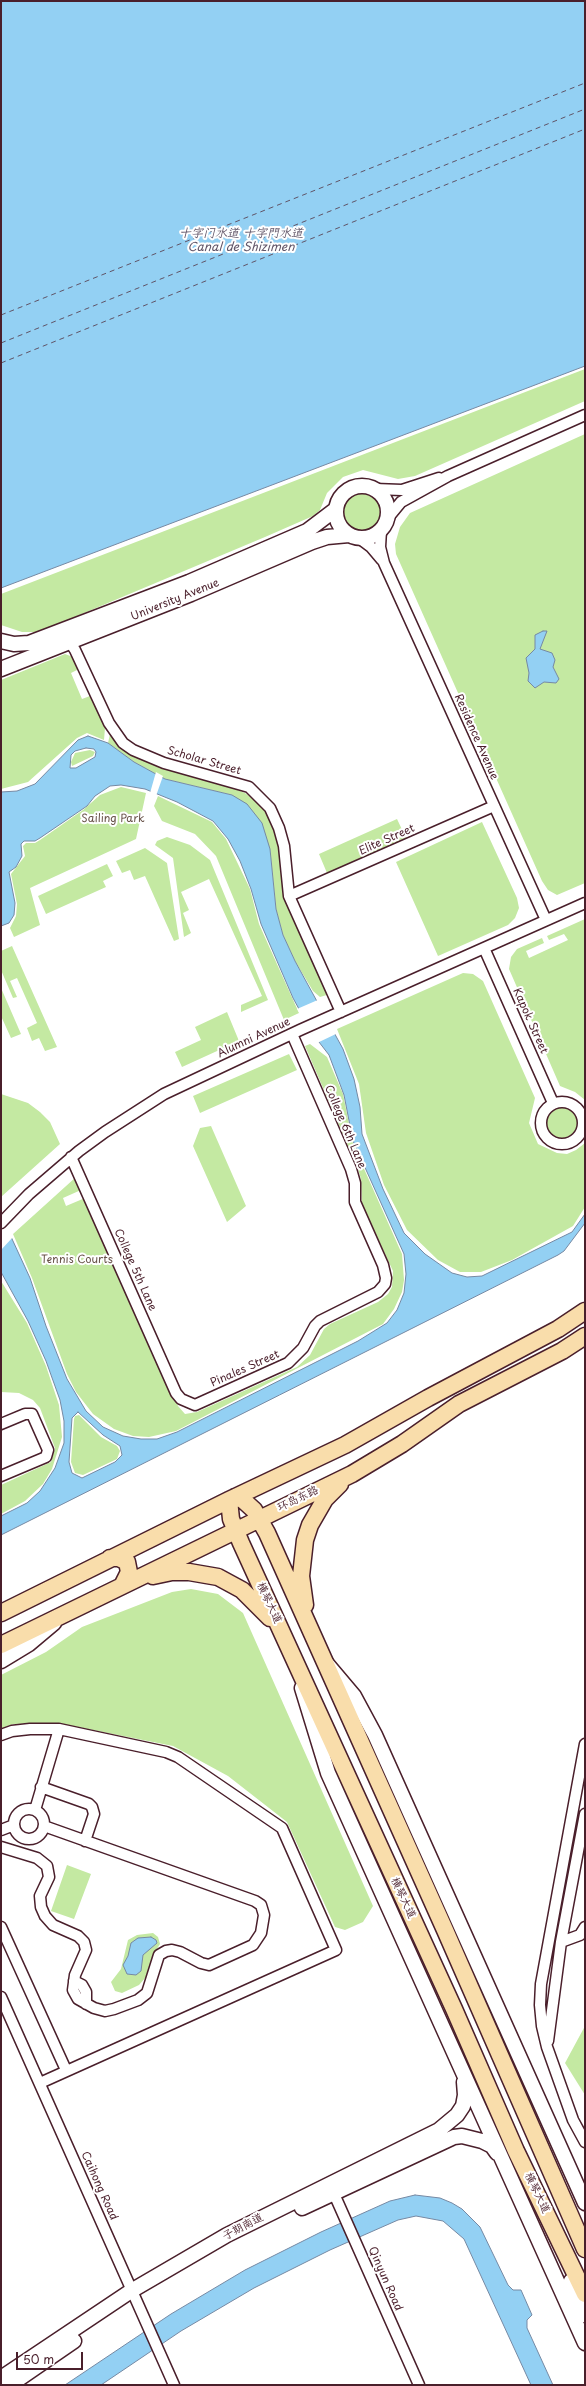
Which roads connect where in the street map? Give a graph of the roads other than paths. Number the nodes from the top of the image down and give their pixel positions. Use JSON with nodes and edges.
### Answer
{"nodes":[{"id":1,"x":585,"y":415,"type":"edge"},
{"id":2,"x":448,"y":476,"type":"junction"},
{"id":3,"x":375,"y":489,"type":"junction"},
{"id":4,"x":336,"y":509,"type":"junction"},
{"id":5,"x":384,"y":525,"type":"junction"},
{"id":6,"x":354,"y":537,"type":"junction"},
{"id":7,"x":384,"y":563,"type":"junction"},
{"id":8,"x":84,"y":636,"type":"junction"},
{"id":9,"x":1,"y":641,"type":"edge"},
{"id":10,"x":65,"y":643,"type":"junction"},
{"id":11,"x":80,"y":658,"type":"junction"},
{"id":12,"x":1,"y":669,"type":"edge"},
{"id":13,"x":494,"y":806,"type":"junction"},
{"id":14,"x":289,"y":896,"type":"junction"},
{"id":15,"x":585,"y":903,"type":"edge"},
{"id":16,"x":546,"y":920,"type":"junction"},
{"id":17,"x":484,"y":948,"type":"junction"},
{"id":18,"x":340,"y":1013,"type":"junction"},
{"id":19,"x":296,"y":1032,"type":"junction"},
{"id":20,"x":553,"y":1103,"type":"junction"},
{"id":21,"x":71,"y":1157,"type":"junction"},
{"id":22,"x":3,"y":1221,"type":"edge"},
{"id":23,"x":374,"y":1295,"type":"joint"},
{"id":24,"x":585,"y":1311,"type":"edge"},
{"id":25,"x":585,"y":1336,"type":"edge"},
{"id":26,"x":176,"y":1393,"type":"joint"},
{"id":27,"x":1,"y":1424,"type":"edge"},
{"id":28,"x":352,"y":1474,"type":"junction"},
{"id":29,"x":1,"y":1476,"type":"edge"},
{"id":30,"x":232,"y":1498,"type":"junction"},
{"id":31,"x":259,"y":1519,"type":"junction"},
{"id":32,"x":236,"y":1530,"type":"junction"},
{"id":33,"x":110,"y":1558,"type":"junction"},
{"id":34,"x":127,"y":1583,"type":"junction"},
{"id":35,"x":1,"y":1612,"type":"edge"},
{"id":36,"x":64,"y":1614,"type":"junction"},
{"id":37,"x":281,"y":1630,"type":"junction"},
{"id":38,"x":311,"y":1631,"type":"junction"},
{"id":39,"x":1,"y":1645,"type":"edge"},
{"id":40,"x":288,"y":1645,"type":"junction"},
{"id":41,"x":1,"y":1661,"type":"edge"},
{"id":42,"x":326,"y":1662,"type":"junction"},
{"id":43,"x":297,"y":1665,"type":"junction"},
{"id":44,"x":59,"y":1729,"type":"junction"},
{"id":45,"x":1,"y":1735,"type":"edge"},
{"id":46,"x":585,"y":1744,"type":"edge"},
{"id":47,"x":41,"y":1787,"type":"junction"},
{"id":48,"x":34,"y":1810,"type":"junction"},
{"id":49,"x":585,"y":1814,"type":"edge"},
{"id":50,"x":14,"y":1825,"type":"junction"},
{"id":51,"x":44,"y":1826,"type":"junction"},
{"id":52,"x":1,"y":1830,"type":"edge"},
{"id":53,"x":21,"y":1838,"type":"junction"},
{"id":54,"x":85,"y":1841,"type":"junction"},
{"id":55,"x":1,"y":1846,"type":"edge"},
{"id":56,"x":1,"y":1927,"type":"edge"},
{"id":57,"x":585,"y":1927,"type":"edge"},
{"id":58,"x":445,"y":1930,"type":"junction"},
{"id":59,"x":561,"y":1942,"type":"junction"},
{"id":60,"x":409,"y":1952,"type":"junction"},
{"id":61,"x":488,"y":1986,"type":"junction"},
{"id":62,"x":1,"y":1997,"type":"edge"},
{"id":63,"x":454,"y":2009,"type":"junction"},
{"id":64,"x":547,"y":2047,"type":"junction"},
{"id":65,"x":66,"y":2070,"type":"junction"},
{"id":66,"x":462,"y":2074,"type":"junction"},
{"id":67,"x":40,"y":2083,"type":"junction"},
{"id":68,"x":585,"y":2142,"type":"edge"},
{"id":69,"x":516,"y":2151,"type":"junction"},
{"id":70,"x":502,"y":2159,"type":"junction"},
{"id":71,"x":331,"y":2188,"type":"junction"},
{"id":72,"x":585,"y":2203,"type":"edge"},
{"id":73,"x":581,"y":2237,"type":"edge"},
{"id":74,"x":585,"y":2249,"type":"edge"},
{"id":75,"x":585,"y":2294,"type":"edge"},
{"id":76,"x":133,"y":2295,"type":"junction"},
{"id":77,"x":585,"y":2315,"type":"edge"},
{"id":78,"x":585,"y":2343,"type":"edge"},
{"id":79,"x":1,"y":2378,"type":"edge"},
{"id":80,"x":10,"y":2385,"type":"edge"},
{"id":81,"x":174,"y":2385,"type":"edge"},
{"id":82,"x":420,"y":2385,"type":"edge"}],
"edges":[{"from":1,"to":2,"type":"street"},
{"from":2,"to":3,"type":"street"},
{"from":2,"to":5,"type":"street"},
{"from":3,"to":4,"type":"main road"},
{"from":3,"to":5,"type":"main road"},
{"from":4,"to":6,"type":"main road"},
{"from":4,"to":9,"type":"main road","name":"University Avenue"},
{"from":5,"to":6,"type":"main road"},
{"from":5,"to":7,"type":"street","name":"Residence Avenue"},
{"from":6,"to":7,"type":"street","name":"Residence Avenue"},
{"from":6,"to":8,"type":"main road","name":"University Avenue"},
{"from":7,"to":13,"type":"street","name":"Residence Avenue"},
{"from":8,"to":10,"type":"main road","name":"University Avenue"},
{"from":8,"to":11,"type":"street"},
{"from":10,"to":11,"type":"street"},
{"from":10,"to":12,"type":"main road","name":"University Avenue"},
{"from":11,"to":14,"type":"street","name":"Scholar Street"},
{"from":13,"to":14,"type":"street","name":"Elite Street"},
{"from":13,"to":16,"type":"street","name":"Residence Avenue"},
{"from":14,"to":18,"type":"street","name":"Scholar Street"},
{"from":15,"to":16,"type":"street","name":"Alumni Avenue"},
{"from":16,"to":17,"type":"street","name":"Alumni Avenue"},
{"from":17,"to":18,"type":"street","name":"Alumni Avenue"},
{"from":17,"to":20,"type":"street","name":"Kapok Street"},
{"from":18,"to":19,"type":"street","name":"Alumni Avenue"},
{"from":19,"to":21,"type":"street","name":"Alumni Avenue"},
{"from":19,"to":23,"type":"street","name":"College 6th Lane"},
{"from":20,"to":20,"type":"street"},
{"from":21,"to":22,"type":"street","name":"Alumni Avenue"},
{"from":21,"to":26,"type":"street","name":"College 5th Lane"},
{"from":23,"to":26,"type":"street","name":"Pinales Street"},
{"from":24,"to":30,"type":"main road"},
{"from":25,"to":28,"type":"main road","name":"环岛东路"},
{"from":27,"to":29,"type":"street"},
{"from":28,"to":31,"type":"main road","name":"环岛东路"},
{"from":28,"to":38,"type":"main road"},
{"from":30,"to":31,"type":"main road","name":"横琴大道"},
{"from":30,"to":32,"type":"main road","name":"横琴大道"},
{"from":30,"to":33,"type":"main road"},
{"from":31,"to":32,"type":"main road","name":"环岛东路"},
{"from":31,"to":38,"type":"main road","name":"横琴大道"},
{"from":32,"to":34,"type":"main road","name":"环岛东路"},
{"from":32,"to":37,"type":"main road","name":"横琴大道"},
{"from":33,"to":34,"type":"main road"},
{"from":33,"to":35,"type":"main road"},
{"from":34,"to":36,"type":"main road","name":"环岛东路"},
{"from":34,"to":37,"type":"main road"},
{"from":36,"to":39,"type":"main road","name":"环岛东路"},
{"from":36,"to":41,"type":"main road"},
{"from":37,"to":40,"type":"main road","name":"横琴大道"},
{"from":38,"to":40,"type":"main road"},
{"from":38,"to":42,"type":"main road","name":"横琴大道"},
{"from":40,"to":43,"type":"main road","name":"横琴大道"},
{"from":42,"to":58,"type":"main road","name":"横琴大道"},
{"from":42,"to":61,"type":"main road"},
{"from":43,"to":60,"type":"main road"},
{"from":43,"to":63,"type":"main road","name":"横琴大道"},
{"from":44,"to":45,"type":"street"},
{"from":44,"to":47,"type":"street"},
{"from":44,"to":65,"type":"street"},
{"from":46,"to":64,"type":"street"},
{"from":47,"to":48,"type":"street"},
{"from":47,"to":54,"type":"street"},
{"from":48,"to":50,"type":"street"},
{"from":48,"to":51,"type":"street"},
{"from":49,"to":59,"type":"street"},
{"from":50,"to":52,"type":"street"},
{"from":50,"to":53,"type":"street"},
{"from":51,"to":53,"type":"street"},
{"from":51,"to":54,"type":"street"},
{"from":53,"to":55,"type":"street"},
{"from":54,"to":55,"type":"street"},
{"from":56,"to":65,"type":"street"},
{"from":57,"to":59,"type":"street"},
{"from":58,"to":61,"type":"main road"},
{"from":58,"to":73,"type":"main road","name":"横琴大道"},
{"from":59,"to":64,"type":"street"},
{"from":60,"to":63,"type":"main road"},
{"from":60,"to":66,"type":"main road"},
{"from":61,"to":72,"type":"main road"},
{"from":62,"to":67,"type":"street","name":"Caihong Road"},
{"from":63,"to":69,"type":"main road","name":"横琴大道"},
{"from":64,"to":68,"type":"street"},
{"from":65,"to":67,"type":"street"},
{"from":66,"to":70,"type":"main road"},
{"from":66,"to":71,"type":"main road","name":"子期南道"},
{"from":67,"to":76,"type":"street","name":"Caihong Road"},
{"from":69,"to":75,"type":"main road","name":"横琴大道"},
{"from":69,"to":77,"type":"main road"},
{"from":70,"to":71,"type":"main road","name":"子期南道"},
{"from":70,"to":78,"type":"main road"},
{"from":71,"to":76,"type":"main road","name":"子期南道"},
{"from":71,"to":82,"type":"street","name":"Qinyun Road"},
{"from":73,"to":74,"type":"main road","name":"横琴大道"},
{"from":76,"to":79,"type":"main road","name":"子期南道"},
{"from":76,"to":80,"type":"main road","name":"子期南道"},
{"from":76,"to":81,"type":"street","name":"Caihong Road"}]}
